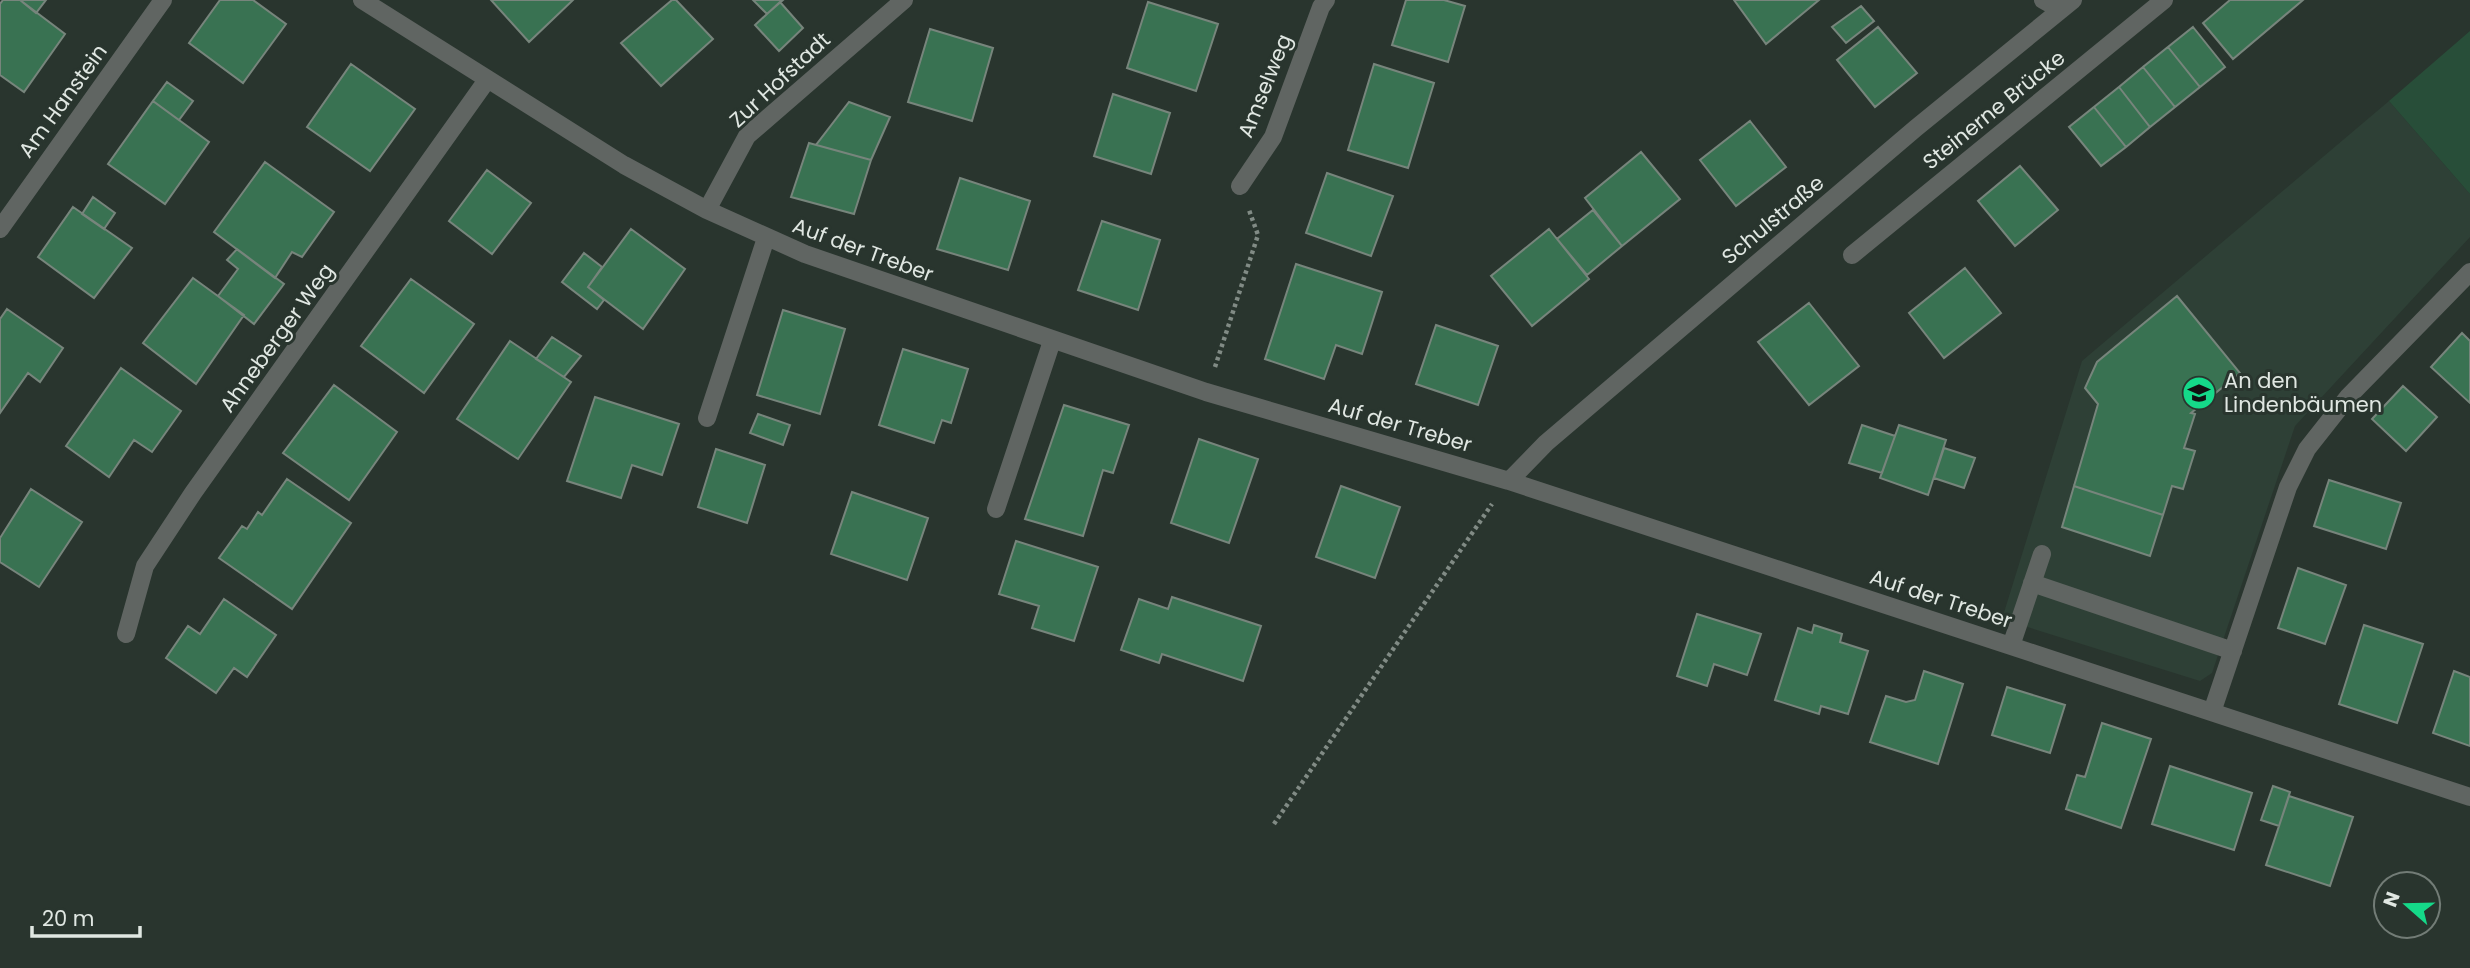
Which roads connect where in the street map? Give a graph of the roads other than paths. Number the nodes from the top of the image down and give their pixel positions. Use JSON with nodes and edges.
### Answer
{"nodes":[{"id":1,"x":163,"y":0,"type":"edge"},
{"id":2,"x":362,"y":0,"type":"edge"},
{"id":3,"x":904,"y":0,"type":"edge"},
{"id":4,"x":1326,"y":0,"type":"edge"},
{"id":5,"x":2043,"y":0,"type":"edge"},
{"id":6,"x":2165,"y":0,"type":"edge"},
{"id":7,"x":2067,"y":5,"type":"edge"},
{"id":8,"x":487,"y":80,"type":"junction"},
{"id":9,"x":1240,"y":186,"type":"road end"},
{"id":10,"x":707,"y":210,"type":"junction"},
{"id":11,"x":0,"y":229,"type":"edge"},
{"id":12,"x":766,"y":239,"type":"junction"},
{"id":13,"x":1852,"y":255,"type":"dead end"},
{"id":14,"x":2470,"y":272,"type":"edge"},
{"id":15,"x":2456,"y":286,"type":"junction"},
{"id":16,"x":2470,"y":298,"type":"edge"},
{"id":17,"x":1052,"y":341,"type":"junction"},
{"id":18,"x":707,"y":418,"type":"dead end"},
{"id":19,"x":1509,"y":481,"type":"junction"},
{"id":20,"x":996,"y":509,"type":"dead end"},
{"id":21,"x":2042,"y":554,"type":"dead end"},
{"id":22,"x":2032,"y":583,"type":"junction"},
{"id":23,"x":126,"y":634,"type":"dead end"},
{"id":24,"x":2011,"y":646,"type":"junction"},
{"id":25,"x":2233,"y":651,"type":"junction"},
{"id":26,"x":2212,"y":712,"type":"junction"},
{"id":27,"x":2470,"y":797,"type":"edge"}],
"edges":[{"from":1,"to":11,"type":"street","name":"Am Hanstein"},
{"from":2,"to":8,"type":"street","name":"Auf der Treber"},
{"from":3,"to":10,"type":"street","name":"Zur Hofstadt"},
{"from":4,"to":9,"type":"street","name":"Amselweg"},
{"from":5,"to":7,"type":"street"},
{"from":6,"to":13,"type":"street","name":"Steinerne Brücke"},
{"from":7,"to":19,"type":"street","name":"Schulstraße"},
{"from":8,"to":10,"type":"street","name":"Auf der Treber"},
{"from":8,"to":23,"type":"street","name":"Ahneberger Weg"},
{"from":10,"to":12,"type":"street","name":"Auf der Treber"},
{"from":12,"to":17,"type":"street","name":"Auf der Treber"},
{"from":12,"to":18,"type":"street"},
{"from":14,"to":15,"type":"street"},
{"from":15,"to":16,"type":"street"},
{"from":15,"to":25,"type":"street"},
{"from":17,"to":19,"type":"street","name":"Auf der Treber"},
{"from":17,"to":20,"type":"street"},
{"from":19,"to":24,"type":"street","name":"Auf der Treber"},
{"from":21,"to":22,"type":"street"},
{"from":22,"to":24,"type":"street"},
{"from":22,"to":25,"type":"street"},
{"from":24,"to":26,"type":"street","name":"Auf der Treber"},
{"from":25,"to":26,"type":"street"},
{"from":26,"to":27,"type":"street","name":"Auf der Treber"}]}
